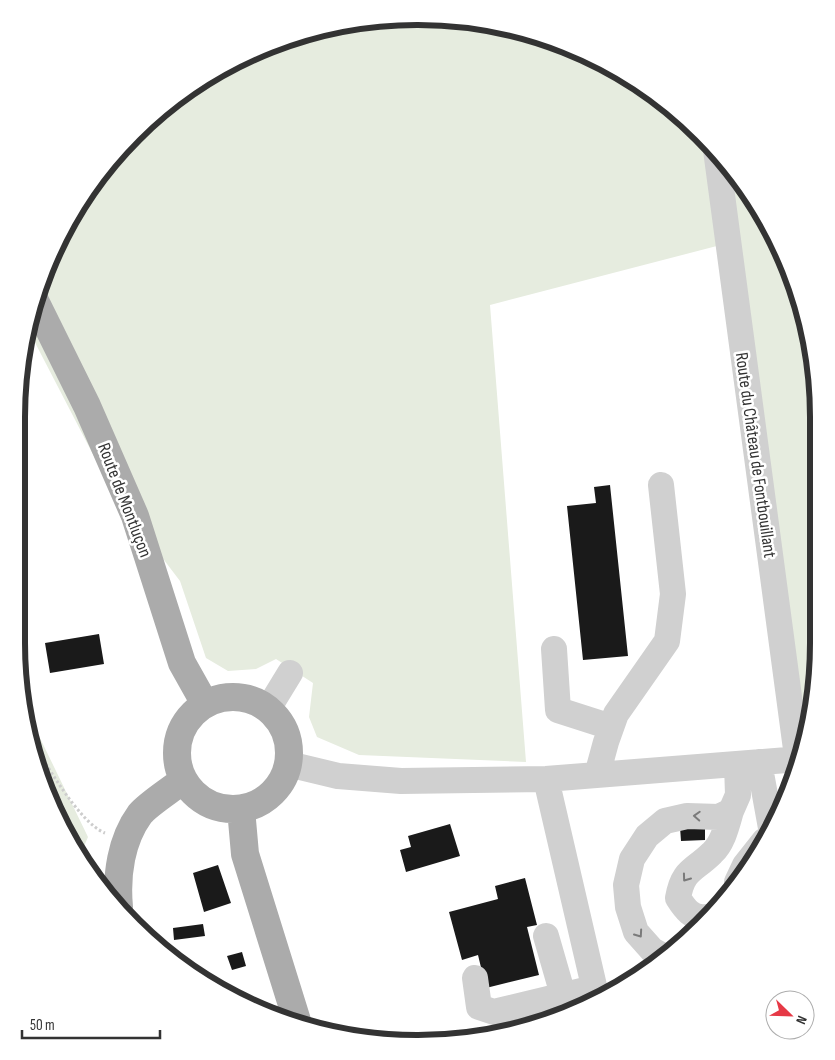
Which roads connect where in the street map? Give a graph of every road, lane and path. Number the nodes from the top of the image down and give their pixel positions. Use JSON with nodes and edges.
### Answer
{"nodes":[{"id":1,"x":718,"y":165,"type":"edge"},
{"id":2,"x":40,"y":311,"type":"edge"},
{"id":3,"x":661,"y":484,"type":"dead end"},
{"id":4,"x":554,"y":649,"type":"dead end"},
{"id":5,"x":290,"y":673,"type":"dead end"},
{"id":6,"x":205,"y":704,"type":"junction"},
{"id":7,"x":268,"y":709,"type":"junction"},
{"id":8,"x":611,"y":727,"type":"junction"},
{"id":9,"x":796,"y":747,"type":"edge"},
{"id":10,"x":42,"y":755,"type":"edge"},
{"id":11,"x":791,"y":761,"type":"edge"},
{"id":12,"x":748,"y":763,"type":"junction"},
{"id":13,"x":288,"y":764,"type":"junction"},
{"id":14,"x":597,"y":775,"type":"junction"},
{"id":15,"x":546,"y":779,"type":"junction"},
{"id":16,"x":183,"y":780,"type":"junction"},
{"id":17,"x":240,"y":809,"type":"junction"},
{"id":18,"x":731,"y":811,"type":"junction"},
{"id":19,"x":768,"y":820,"type":"edge"},
{"id":20,"x":125,"y":842,"type":"junction"},
{"id":21,"x":118,"y":896,"type":"edge"},
{"id":22,"x":698,"y":917,"type":"edge"},
{"id":23,"x":546,"y":936,"type":"dead end"},
{"id":24,"x":657,"y":953,"type":"edge"},
{"id":25,"x":475,"y":978,"type":"dead end"},
{"id":26,"x":595,"y":993,"type":"edge"},
{"id":27,"x":563,"y":995,"type":"junction"},
{"id":28,"x":295,"y":1015,"type":"edge"}],
"edges":[{"from":1,"to":9,"type":"street","name":"Route du Château de Fontbouillant"},
{"from":2,"to":6,"type":"main road","name":"Route de Montluçon"},
{"from":3,"to":8,"type":"street"},
{"from":4,"to":8,"type":"street"},
{"from":5,"to":7,"type":"street"},
{"from":6,"to":7,"type":"main road"},
{"from":6,"to":16,"type":"main road"},
{"from":7,"to":13,"type":"main road"},
{"from":8,"to":14,"type":"street"},
{"from":10,"to":20,"type":"path"},
{"from":11,"to":12,"type":"street"},
{"from":12,"to":14,"type":"street"},
{"from":12,"to":18,"type":"street"},
{"from":12,"to":19,"type":"street"},
{"from":13,"to":15,"type":"street"},
{"from":13,"to":17,"type":"main road"},
{"from":14,"to":15,"type":"street"},
{"from":15,"to":26,"type":"street"},
{"from":16,"to":17,"type":"main road"},
{"from":16,"to":20,"type":"main road"},
{"from":17,"to":28,"type":"main road"},
{"from":18,"to":22,"type":"street","one_way":true},
{"from":18,"to":24,"type":"street","one_way":true},
{"from":20,"to":21,"type":"main road"},
{"from":23,"to":27,"type":"street"},
{"from":25,"to":27,"type":"street"},
{"from":26,"to":27,"type":"street"}]}
